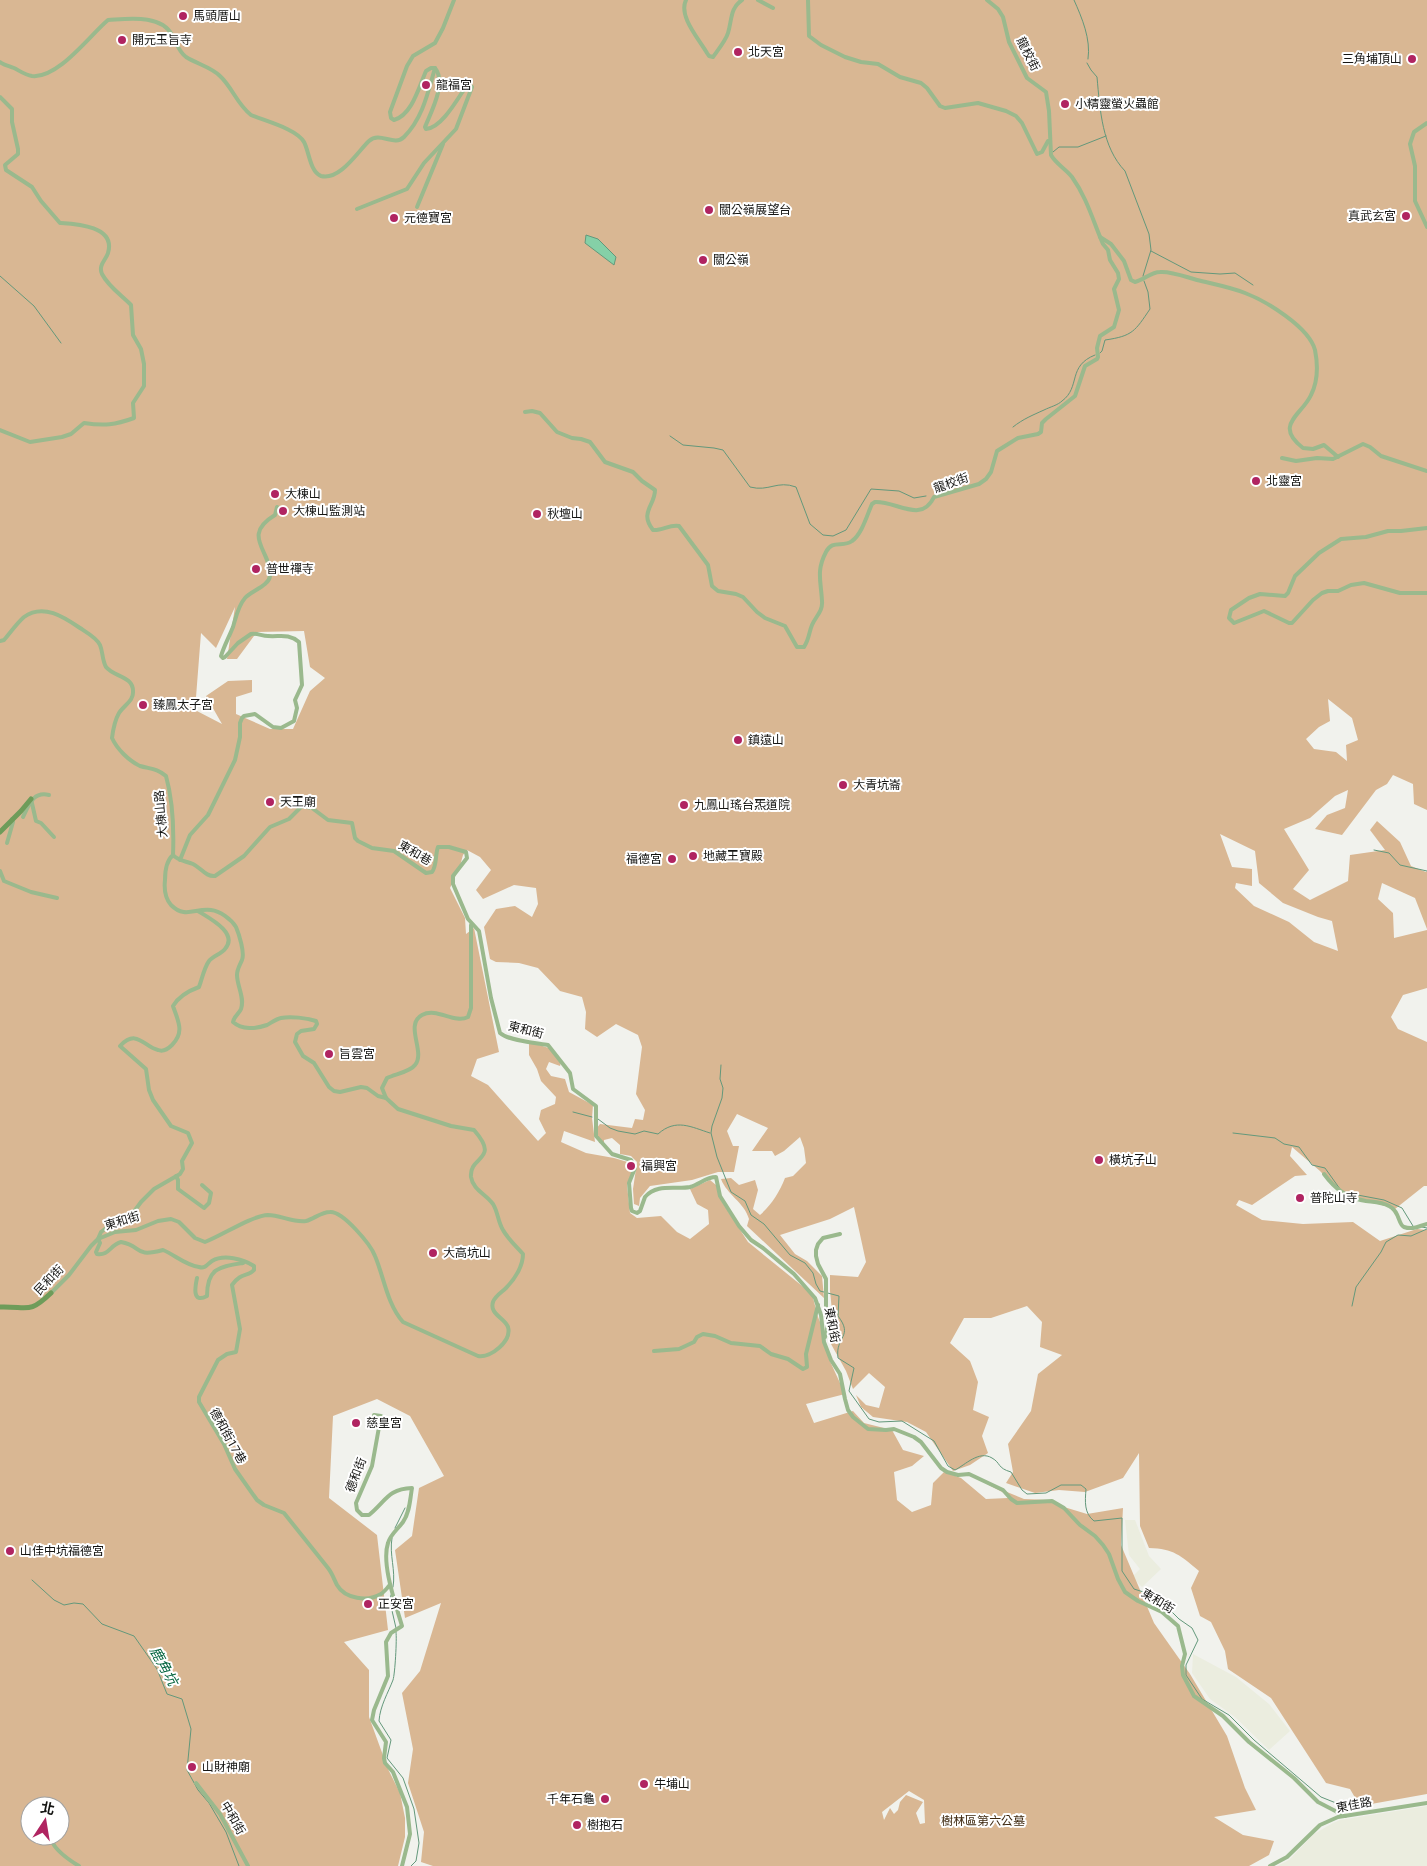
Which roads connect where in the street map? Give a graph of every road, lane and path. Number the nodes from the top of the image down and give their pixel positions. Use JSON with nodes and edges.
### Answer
{"nodes":[{"id":1,"x":454,"y":0,"type":"edge"},
{"id":2,"x":686,"y":0,"type":"edge"},
{"id":3,"x":742,"y":0,"type":"edge"},
{"id":4,"x":758,"y":0,"type":"edge"},
{"id":5,"x":808,"y":0,"type":"edge"},
{"id":6,"x":987,"y":0,"type":"edge"},
{"id":7,"x":773,"y":8,"type":"dead end"},
{"id":8,"x":0,"y":62,"type":"edge"},
{"id":9,"x":436,"y":68,"type":"junction"},
{"id":10,"x":0,"y":97,"type":"edge"},
{"id":11,"x":1427,"y":123,"type":"edge"},
{"id":12,"x":1050,"y":139,"type":"junction"},
{"id":13,"x":444,"y":142,"type":"junction"},
{"id":14,"x":417,"y":207,"type":"dead end"},
{"id":15,"x":357,"y":209,"type":"dead end"},
{"id":16,"x":1427,"y":227,"type":"edge"},
{"id":17,"x":1100,"y":237,"type":"junction"},
{"id":18,"x":525,"y":412,"type":"dead end"},
{"id":19,"x":0,"y":430,"type":"edge"},
{"id":20,"x":1338,"y":457,"type":"junction"},
{"id":21,"x":1282,"y":458,"type":"dead end"},
{"id":22,"x":1427,"y":471,"type":"edge"},
{"id":23,"x":277,"y":507,"type":"dead end"},
{"id":24,"x":1427,"y":528,"type":"edge"},
{"id":25,"x":1427,"y":593,"type":"edge"},
{"id":26,"x":0,"y":641,"type":"edge"},
{"id":27,"x":49,"y":795,"type":"dead end"},
{"id":28,"x":31,"y":799,"type":"junction"},
{"id":29,"x":23,"y":817,"type":"dead end"},
{"id":30,"x":12,"y":819,"type":"junction"},
{"id":31,"x":0,"y":832,"type":"edge"},
{"id":32,"x":54,"y":837,"type":"dead end"},
{"id":33,"x":7,"y":843,"type":"dead end"},
{"id":34,"x":173,"y":855,"type":"junction"},
{"id":35,"x":180,"y":860,"type":"junction"},
{"id":36,"x":0,"y":871,"type":"edge"},
{"id":37,"x":57,"y":898,"type":"dead end"},
{"id":38,"x":198,"y":911,"type":"junction"},
{"id":39,"x":471,"y":925,"type":"junction"},
{"id":40,"x":386,"y":1098,"type":"junction"},
{"id":41,"x":1324,"y":1174,"type":"dead end"},
{"id":42,"x":176,"y":1176,"type":"junction"},
{"id":43,"x":202,"y":1185,"type":"dead end"},
{"id":44,"x":1425,"y":1224,"type":"edge"},
{"id":45,"x":840,"y":1234,"type":"dead end"},
{"id":46,"x":98,"y":1239,"type":"junction"},
{"id":47,"x":246,"y":1262,"type":"junction"},
{"id":48,"x":197,"y":1278,"type":"dead end"},
{"id":49,"x":51,"y":1294,"type":"joint"},
{"id":50,"x":818,"y":1304,"type":"junction"},
{"id":51,"x":0,"y":1307,"type":"edge"},
{"id":52,"x":824,"y":1339,"type":"junction"},
{"id":53,"x":654,"y":1351,"type":"dead end"},
{"id":54,"x":374,"y":1415,"type":"dead end"},
{"id":55,"x":390,"y":1587,"type":"junction"},
{"id":56,"x":196,"y":1783,"type":"dead end"},
{"id":57,"x":1427,"y":1803,"type":"edge"},
{"id":58,"x":1345,"y":1816,"type":"junction"},
{"id":59,"x":56,"y":1846,"type":"edge"},
{"id":60,"x":79,"y":1866,"type":"edge"},
{"id":61,"x":248,"y":1866,"type":"edge"},
{"id":62,"x":402,"y":1866,"type":"edge"},
{"id":63,"x":1270,"y":1866,"type":"edge"}],
"edges":[{"from":1,"to":9,"type":"street"},
{"from":2,"to":3,"type":"street"},
{"from":4,"to":7,"type":"street"},
{"from":5,"to":12,"type":"street"},
{"from":6,"to":12,"type":"street","name":"龍校街"},
{"from":8,"to":9,"type":"street"},
{"from":9,"to":13,"type":"street"},
{"from":10,"to":19,"type":"street"},
{"from":11,"to":16,"type":"street"},
{"from":12,"to":17,"type":"street","name":"龍校街"},
{"from":13,"to":14,"type":"street"},
{"from":13,"to":15,"type":"street"},
{"from":17,"to":18,"type":"street","name":"龍校街"},
{"from":17,"to":20,"type":"street"},
{"from":20,"to":21,"type":"street"},
{"from":20,"to":22,"type":"street"},
{"from":23,"to":35,"type":"street"},
{"from":24,"to":25,"type":"street"},
{"from":26,"to":34,"type":"street","name":"大棟山路"},
{"from":27,"to":28,"type":"street"},
{"from":28,"to":29,"type":"street"},
{"from":28,"to":30,"type":"street"},
{"from":28,"to":32,"type":"street"},
{"from":30,"to":31,"type":"street"},
{"from":30,"to":33,"type":"street"},
{"from":34,"to":35,"type":"street"},
{"from":34,"to":38,"type":"street"},
{"from":35,"to":39,"type":"street","name":"東和巷"},
{"from":36,"to":37,"type":"street"},
{"from":38,"to":40,"type":"street"},
{"from":38,"to":42,"type":"street"},
{"from":39,"to":40,"type":"street"},
{"from":39,"to":50,"type":"street","name":"東和街"},
{"from":40,"to":46,"type":"street","name":"東和街"},
{"from":41,"to":44,"type":"street"},
{"from":42,"to":43,"type":"street"},
{"from":42,"to":46,"type":"street","name":"民和街"},
{"from":45,"to":52,"type":"street"},
{"from":46,"to":47,"type":"street"},
{"from":46,"to":49,"type":"street","name":"民和街"},
{"from":47,"to":48,"type":"street"},
{"from":47,"to":55,"type":"street","name":"德和街17巷"},
{"from":49,"to":51,"type":"street","name":"民和街"},
{"from":50,"to":52,"type":"street","name":"東和街"},
{"from":50,"to":53,"type":"street"},
{"from":52,"to":58,"type":"street","name":"東和街"},
{"from":54,"to":55,"type":"street","name":"德和街"},
{"from":55,"to":62,"type":"street","name":"德和街"},
{"from":56,"to":61,"type":"street","name":"中和街"},
{"from":57,"to":58,"type":"street","name":"東佳路"},
{"from":58,"to":63,"type":"street","name":"東佳路"},
{"from":59,"to":60,"type":"street"}]}
